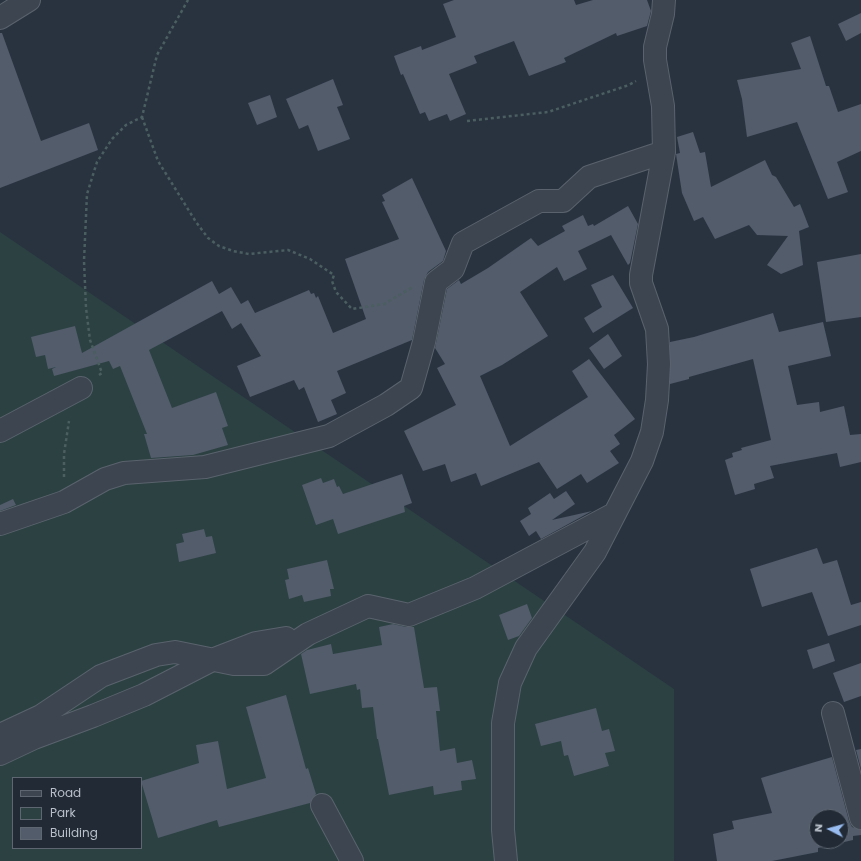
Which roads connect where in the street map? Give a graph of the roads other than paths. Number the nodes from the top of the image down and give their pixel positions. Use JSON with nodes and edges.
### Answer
{"nodes":[{"id":1,"x":29,"y":0,"type":"edge"},
{"id":2,"x":664,"y":0,"type":"edge"},
{"id":3,"x":0,"y":18,"type":"edge"},
{"id":4,"x":664,"y":152,"type":"junction"},
{"id":5,"x":81,"y":388,"type":"road end"},
{"id":6,"x":0,"y":431,"type":"edge"},
{"id":7,"x":614,"y":514,"type":"junction"},
{"id":8,"x":0,"y":524,"type":"edge"},
{"id":9,"x":286,"y":638,"type":"dead end"},
{"id":10,"x":212,"y":660,"type":"junction"},
{"id":11,"x":833,"y":713,"type":"dead end"},
{"id":12,"x":0,"y":735,"type":"edge"},
{"id":13,"x":0,"y":754,"type":"edge"},
{"id":14,"x":322,"y":805,"type":"dead end"},
{"id":15,"x":861,"y":818,"type":"edge"},
{"id":16,"x":352,"y":861,"type":"edge"},
{"id":17,"x":506,"y":861,"type":"edge"}],
"edges":[{"from":1,"to":3,"type":"street"},
{"from":2,"to":4,"type":"street"},
{"from":4,"to":7,"type":"street"},
{"from":4,"to":8,"type":"street"},
{"from":5,"to":6,"type":"street"},
{"from":7,"to":10,"type":"street"},
{"from":7,"to":17,"type":"street"},
{"from":9,"to":10,"type":"street"},
{"from":10,"to":12,"type":"street"},
{"from":10,"to":13,"type":"street"},
{"from":11,"to":15,"type":"street"},
{"from":14,"to":16,"type":"street"}]}
